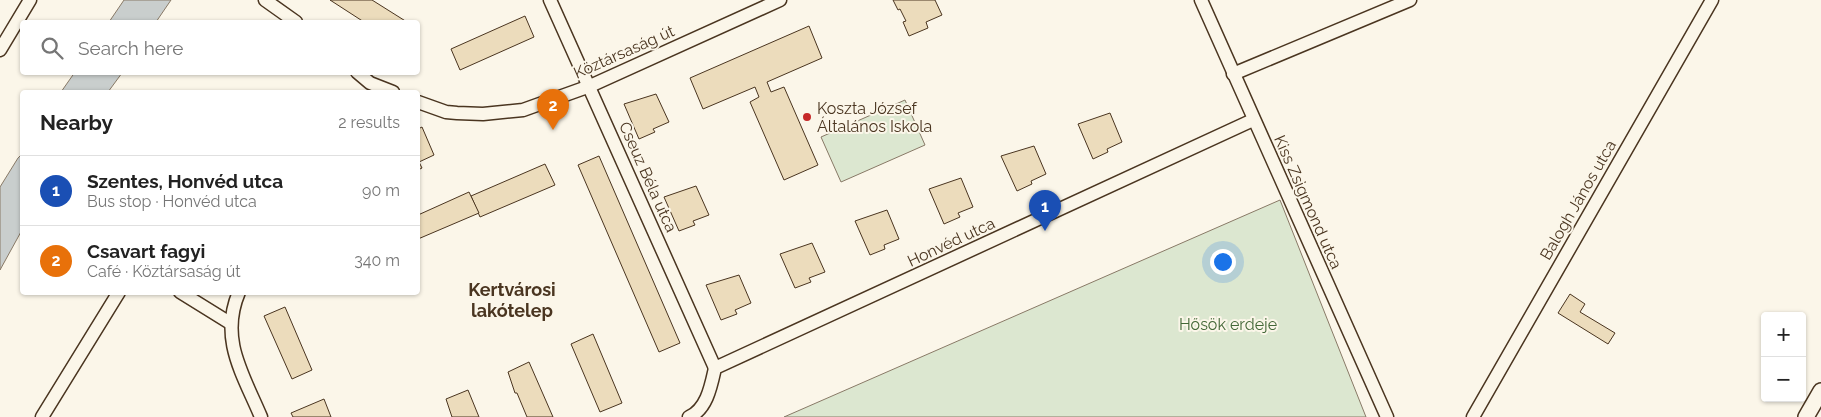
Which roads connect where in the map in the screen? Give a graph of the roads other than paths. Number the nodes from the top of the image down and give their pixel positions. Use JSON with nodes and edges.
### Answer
{"nodes":[{"id":1,"x":30,"y":0,"type":"edge"},
{"id":2,"x":265,"y":0,"type":"edge"},
{"id":3,"x":550,"y":0,"type":"edge"},
{"id":4,"x":780,"y":0,"type":"edge"},
{"id":5,"x":1201,"y":0,"type":"edge"},
{"id":6,"x":1410,"y":0,"type":"edge"},
{"id":7,"x":1712,"y":0,"type":"edge"},
{"id":8,"x":293,"y":20,"type":"edge"},
{"id":9,"x":0,"y":50,"type":"edge"},
{"id":10,"x":1233,"y":74,"type":"junction"},
{"id":11,"x":359,"y":75,"type":"edge"},
{"id":12,"x":590,"y":86,"type":"junction"},
{"id":13,"x":367,"y":88,"type":"edge"},
{"id":14,"x":380,"y":90,"type":"edge"},
{"id":15,"x":420,"y":103,"type":"edge"},
{"id":16,"x":1253,"y":120,"type":"junction"},
{"id":17,"x":117,"y":295,"type":"edge"},
{"id":18,"x":185,"y":295,"type":"edge"},
{"id":19,"x":239,"y":295,"type":"edge"},
{"id":20,"x":230,"y":322,"type":"junction"},
{"id":21,"x":715,"y":368,"type":"junction"},
{"id":22,"x":1821,"y":391,"type":"edge"},
{"id":23,"x":45,"y":416,"type":"edge"},
{"id":24,"x":695,"y":416,"type":"edge"},
{"id":25,"x":261,"y":417,"type":"edge"},
{"id":26,"x":1387,"y":417,"type":"edge"},
{"id":27,"x":1473,"y":417,"type":"edge"},
{"id":28,"x":1806,"y":417,"type":"edge"}],
"edges":[{"from":1,"to":9,"type":"street"},
{"from":2,"to":8,"type":"street"},
{"from":3,"to":12,"type":"street","name":"Cseuz Béla utca"},
{"from":4,"to":12,"type":"street","name":"Köztársaság út"},
{"from":5,"to":10,"type":"street","name":"Kiss Zsigmond utca"},
{"from":6,"to":10,"type":"street"},
{"from":7,"to":27,"type":"street","name":"Balogh János utca"},
{"from":10,"to":16,"type":"street","name":"Kiss Zsigmond utca"},
{"from":11,"to":13,"type":"street"},
{"from":12,"to":15,"type":"street","name":"Köztársaság út"},
{"from":12,"to":21,"type":"street","name":"Cseuz Béla utca"},
{"from":13,"to":14,"type":"street"},
{"from":16,"to":21,"type":"street","name":"Honvéd utca"},
{"from":16,"to":26,"type":"street","name":"Kiss Zsigmond utca"},
{"from":17,"to":23,"type":"street"},
{"from":18,"to":20,"type":"street"},
{"from":19,"to":20,"type":"street"},
{"from":20,"to":25,"type":"street"},
{"from":21,"to":24,"type":"street"},
{"from":22,"to":28,"type":"street"}]}
